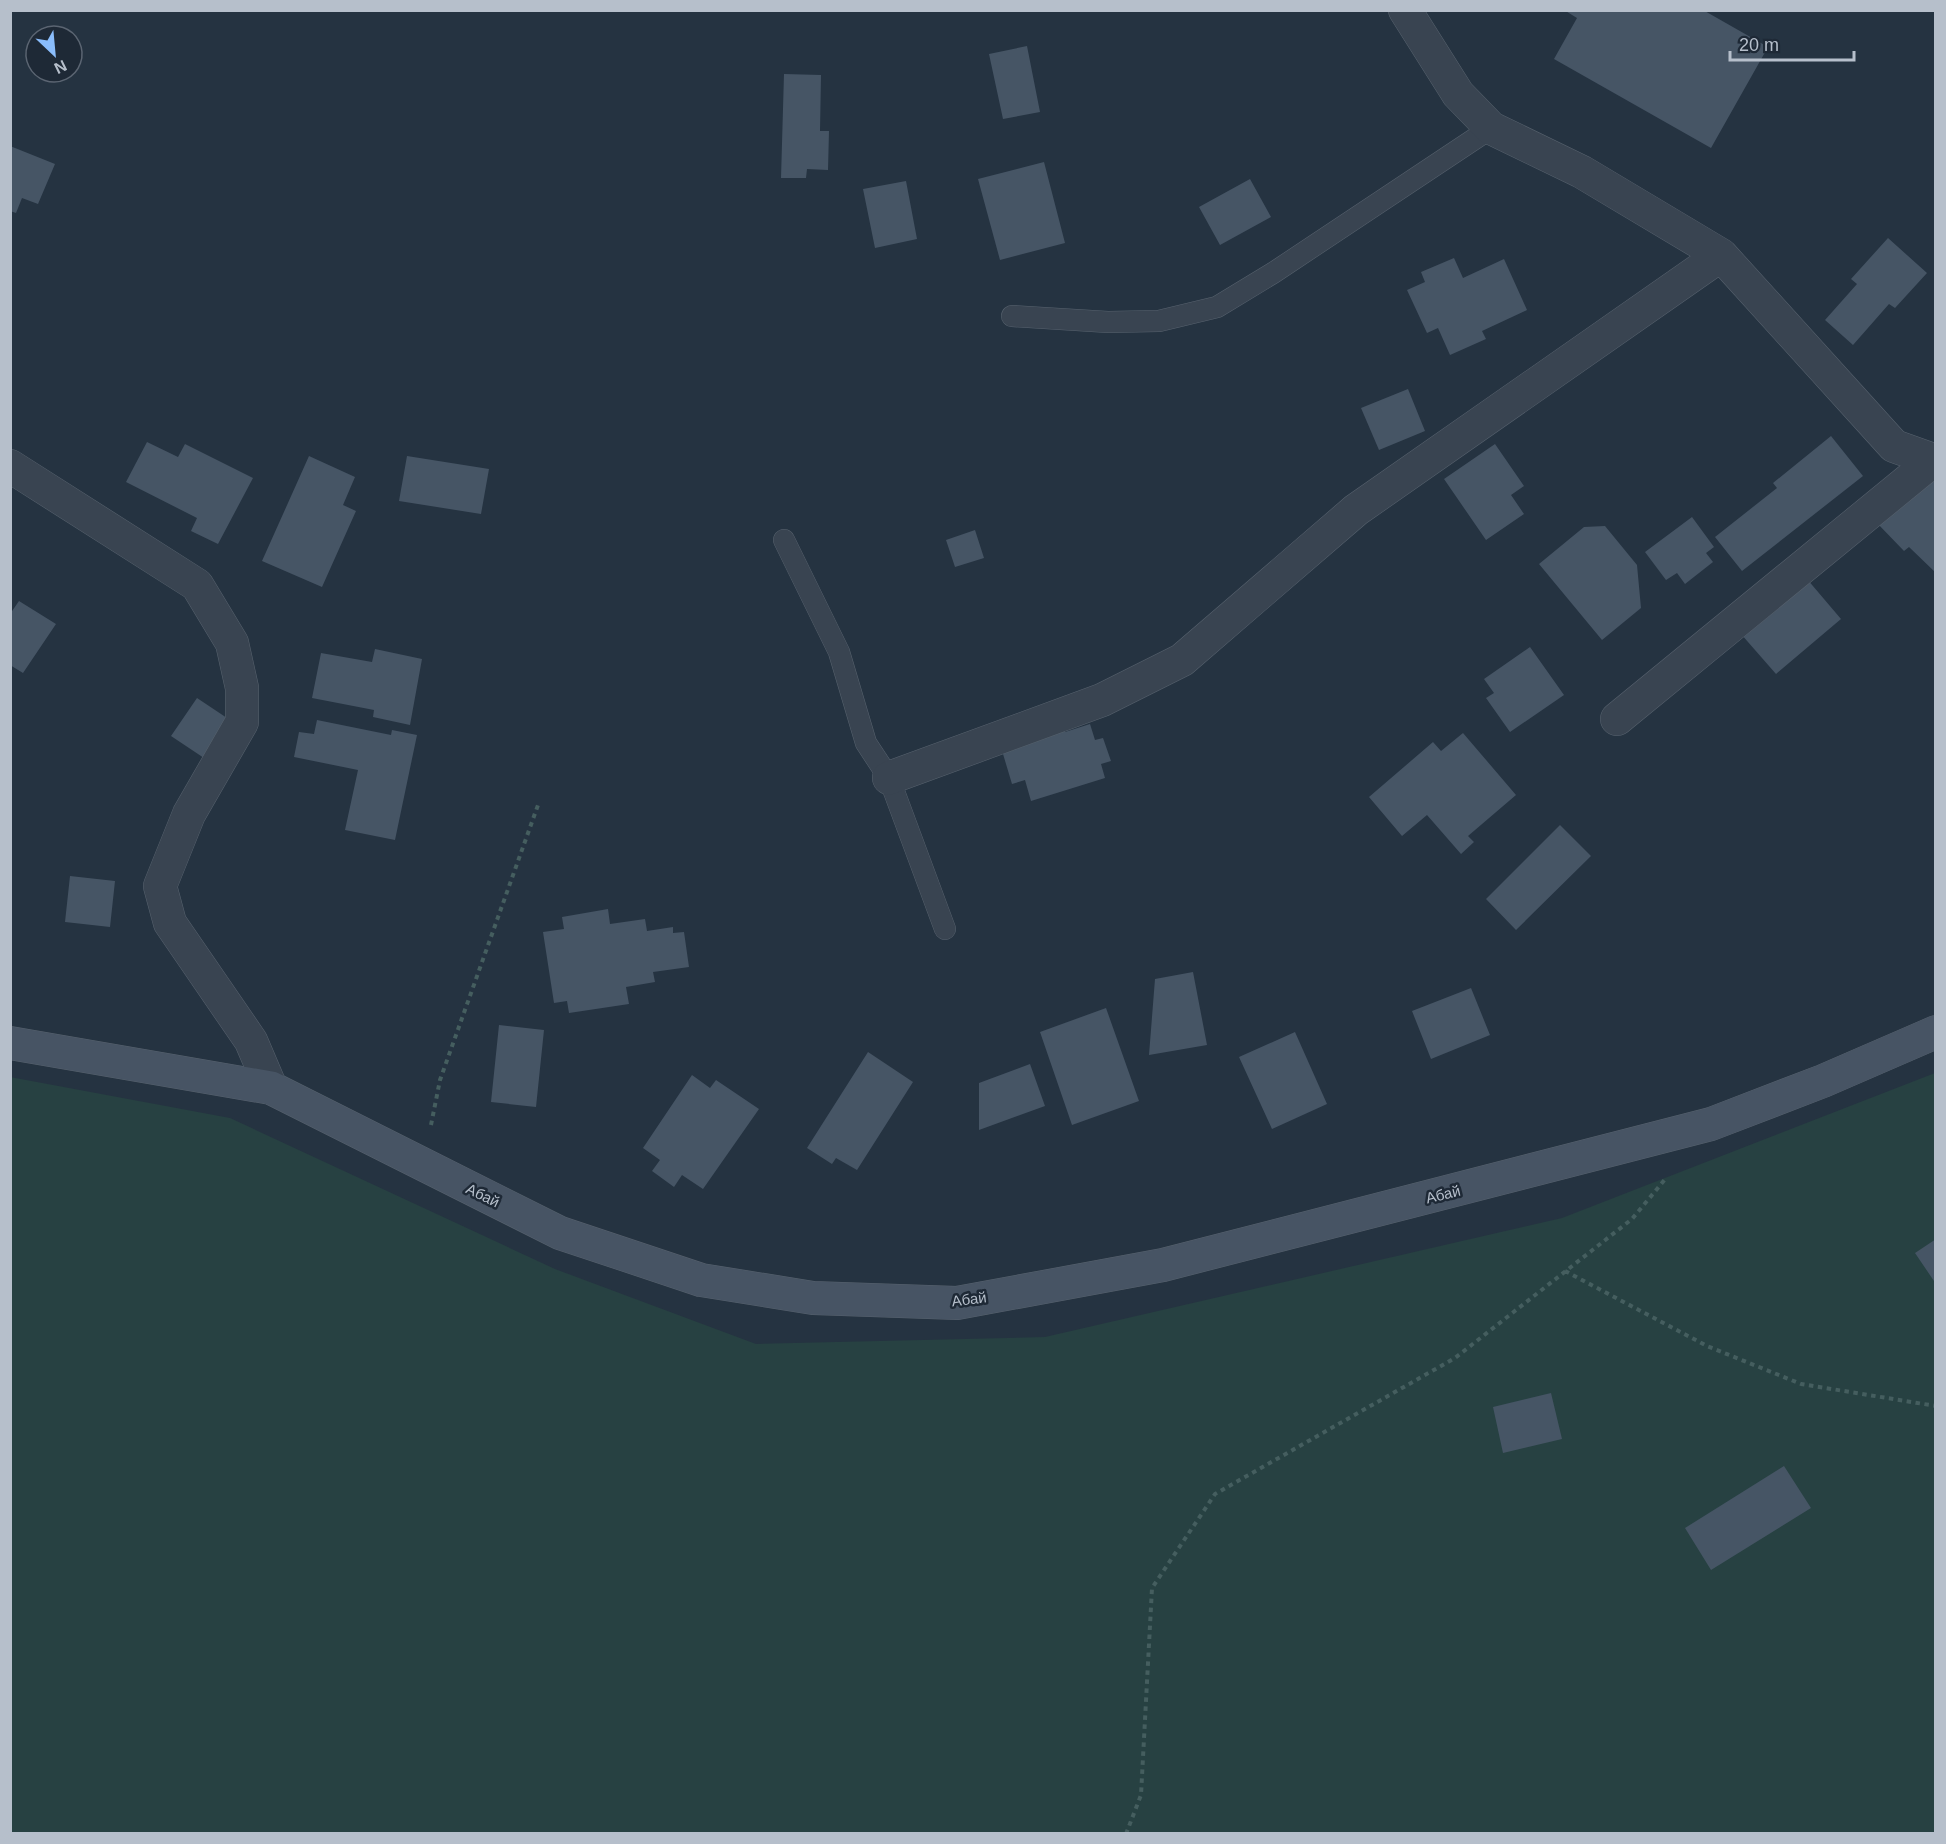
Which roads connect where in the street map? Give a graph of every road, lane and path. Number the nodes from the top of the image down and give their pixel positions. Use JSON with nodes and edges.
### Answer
{"nodes":[{"id":1,"x":1405,"y":10,"type":"edge"},
{"id":2,"x":1491,"y":128,"type":"junction"},
{"id":3,"x":1721,"y":255,"type":"junction"},
{"id":4,"x":1012,"y":316,"type":"dead end"},
{"id":5,"x":1933,"y":461,"type":"edge"},
{"id":6,"x":10,"y":466,"type":"edge"},
{"id":7,"x":784,"y":540,"type":"dead end"},
{"id":8,"x":1617,"y":719,"type":"dead end"},
{"id":9,"x":889,"y":778,"type":"junction"},
{"id":10,"x":538,"y":805,"type":"dead end"},
{"id":11,"x":945,"y":929,"type":"dead end"},
{"id":12,"x":1935,"y":1032,"type":"edge"},
{"id":13,"x":10,"y":1043,"type":"edge"},
{"id":14,"x":271,"y":1088,"type":"junction"},
{"id":15,"x":423,"y":1166,"type":"junction"},
{"id":16,"x":1668,"y":1176,"type":"dead end"},
{"id":17,"x":1565,"y":1271,"type":"junction"},
{"id":18,"x":1935,"y":1406,"type":"edge"},
{"id":19,"x":1126,"y":1833,"type":"edge"}],
"edges":[{"from":1,"to":2,"type":"street"},
{"from":2,"to":3,"type":"street"},
{"from":2,"to":4,"type":"lane"},
{"from":3,"to":5,"type":"street"},
{"from":3,"to":9,"type":"street"},
{"from":5,"to":8,"type":"street"},
{"from":6,"to":14,"type":"street"},
{"from":7,"to":9,"type":"lane"},
{"from":9,"to":11,"type":"lane"},
{"from":10,"to":15,"type":"path"},
{"from":12,"to":15,"type":"street","name":"Абай"},
{"from":13,"to":14,"type":"street","name":"Абай"},
{"from":14,"to":15,"type":"street","name":"Абай"},
{"from":16,"to":17,"type":"path"},
{"from":17,"to":18,"type":"path"},
{"from":17,"to":19,"type":"path"}]}
